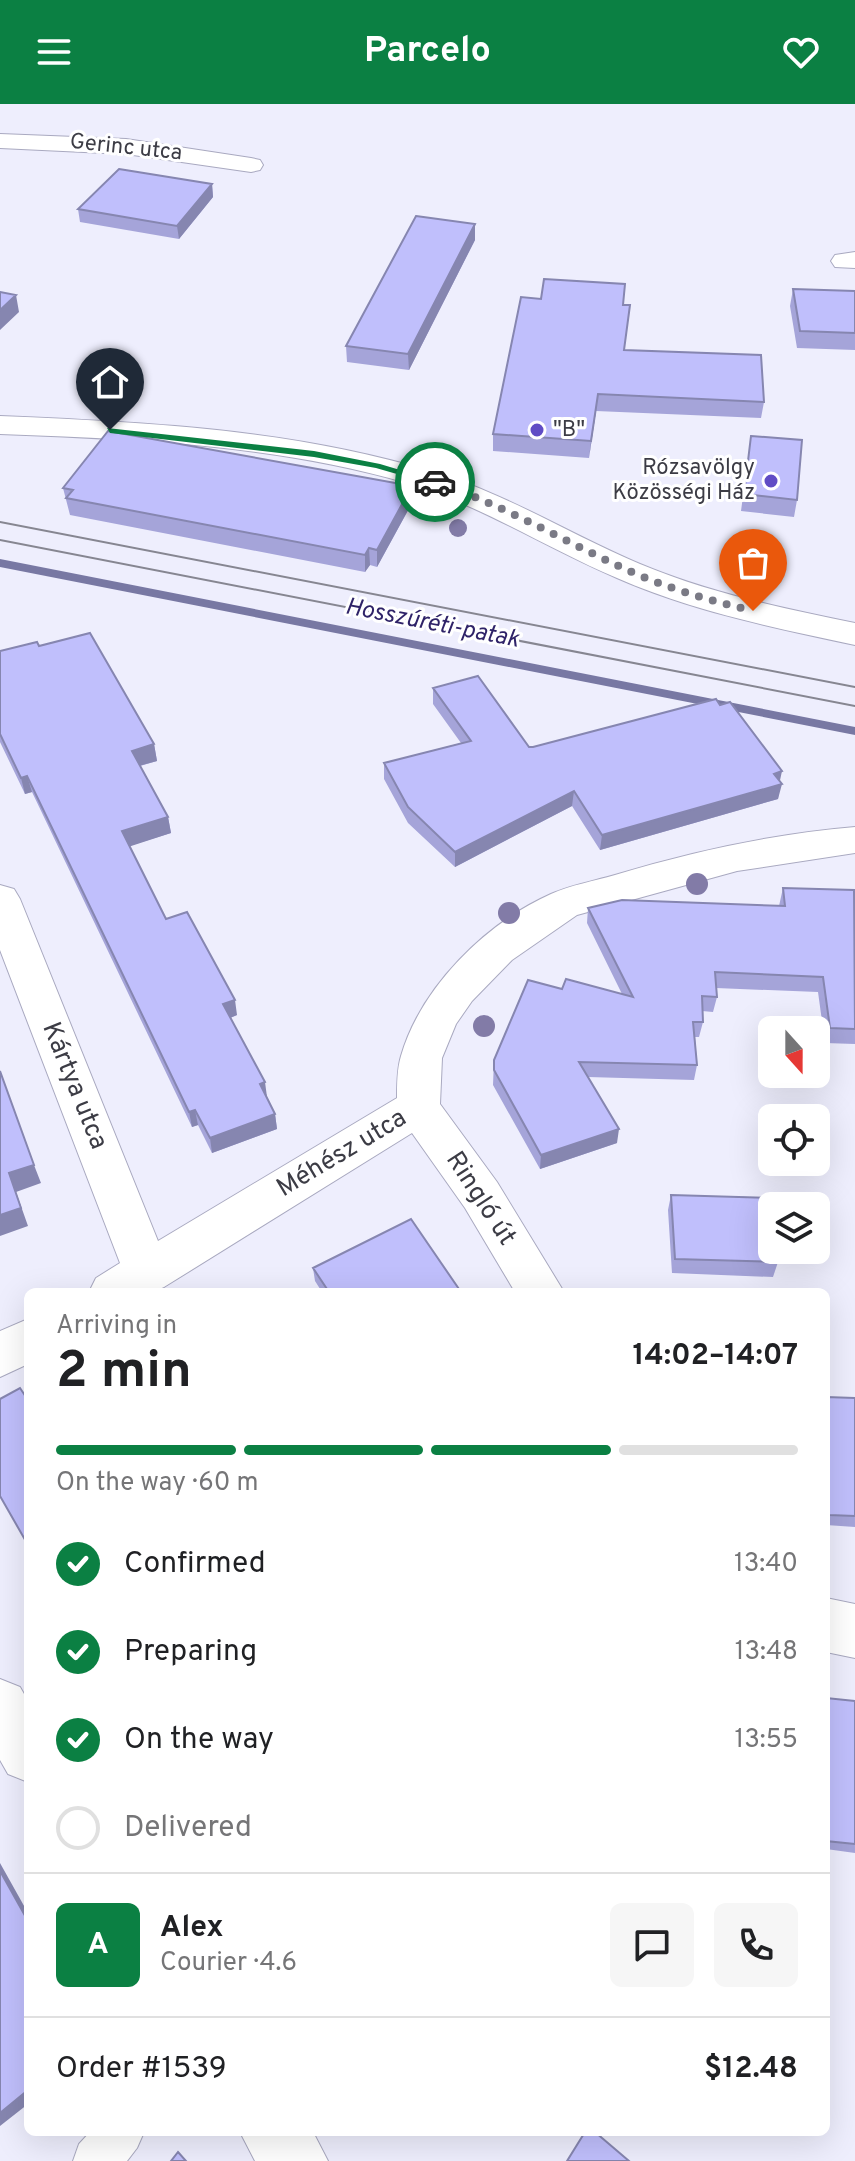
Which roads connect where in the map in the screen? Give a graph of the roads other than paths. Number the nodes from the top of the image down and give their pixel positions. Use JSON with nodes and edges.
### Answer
{"nodes":[{"id":1,"x":0,"y":141,"type":"edge"},
{"id":2,"x":251,"y":165,"type":"dead end"},
{"id":3,"x":0,"y":425,"type":"edge"},
{"id":4,"x":855,"y":634,"type":"edge"},
{"id":5,"x":855,"y":840,"type":"edge"},
{"id":6,"x":0,"y":899,"type":"edge"},
{"id":7,"x":418,"y":1107,"type":"junction"},
{"id":8,"x":130,"y":1282,"type":"edge"},
{"id":9,"x":538,"y":1288,"type":"edge"},
{"id":10,"x":24,"y":1342,"type":"edge"},
{"id":11,"x":0,"y":1355,"type":"edge"},
{"id":12,"x":830,"y":1626,"type":"edge"},
{"id":13,"x":855,"y":1631,"type":"edge"},
{"id":14,"x":0,"y":1707,"type":"edge"},
{"id":15,"x":24,"y":1747,"type":"edge"},
{"id":16,"x":118,"y":2136,"type":"edge"},
{"id":17,"x":275,"y":2136,"type":"edge"},
{"id":18,"x":96,"y":2161,"type":"edge"},
{"id":19,"x":296,"y":2161,"type":"edge"}],
"edges":[{"from":1,"to":2,"type":"street","name":"Gerinc utca"},
{"from":3,"to":4,"type":"street"},
{"from":5,"to":7,"type":"street","name":"Méhész utca"},
{"from":6,"to":8,"type":"street","name":"Kártya utca"},
{"from":7,"to":8,"type":"street","name":"Méhész utca"},
{"from":7,"to":9,"type":"street","name":"Ringló út"},
{"from":10,"to":11,"type":"street"},
{"from":12,"to":13,"type":"street"},
{"from":14,"to":15,"type":"street"},
{"from":16,"to":18,"type":"lane"},
{"from":17,"to":19,"type":"street"}]}
